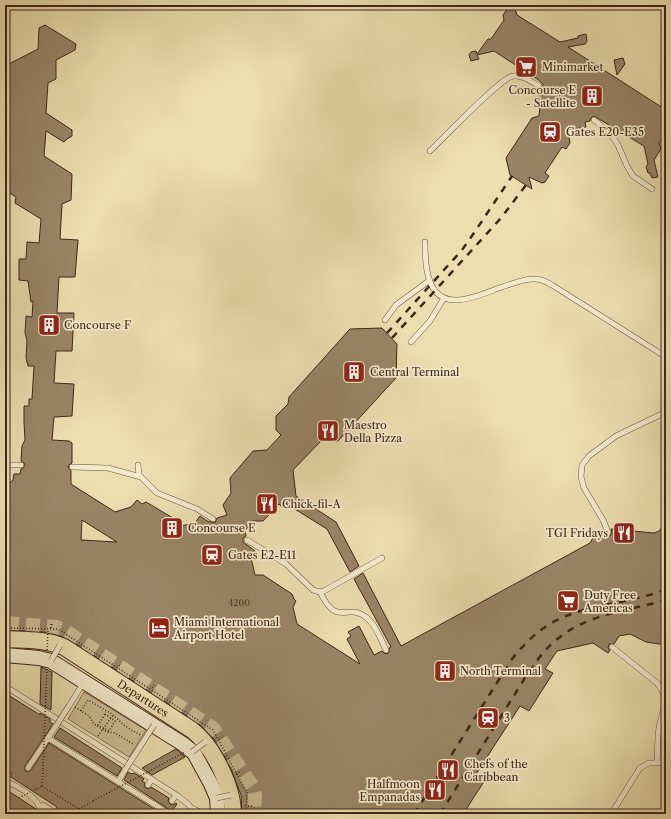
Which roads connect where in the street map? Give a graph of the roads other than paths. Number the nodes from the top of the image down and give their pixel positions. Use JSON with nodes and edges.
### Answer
{"nodes":[{"id":1,"x":539,"y":86,"type":"dead end"},
{"id":2,"x":594,"y":120,"type":"dead end"},
{"id":3,"x":430,"y":151,"type":"dead end"},
{"id":4,"x":652,"y":189,"type":"dead end"},
{"id":5,"x":425,"y":242,"type":"dead end"},
{"id":6,"x":430,"y":280,"type":"junction"},
{"id":7,"x":444,"y":298,"type":"junction"},
{"id":8,"x":385,"y":320,"type":"dead end"},
{"id":9,"x":411,"y":342,"type":"dead end"},
{"id":10,"x":666,"y":357,"type":"edge"},
{"id":11,"x":666,"y":412,"type":"edge"},
{"id":12,"x":21,"y":465,"type":"dead end"},
{"id":13,"x":138,"y":465,"type":"dead end"},
{"id":14,"x":5,"y":467,"type":"edge"},
{"id":15,"x":72,"y":467,"type":"dead end"},
{"id":16,"x":141,"y":477,"type":"junction"},
{"id":17,"x":213,"y":519,"type":"dead end"},
{"id":18,"x":608,"y":532,"type":"dead end"},
{"id":19,"x":247,"y":540,"type":"dead end"},
{"id":20,"x":382,"y":558,"type":"dead end"},
{"id":21,"x":320,"y":592,"type":"junction"},
{"id":22,"x":5,"y":639,"type":"edge"},
{"id":23,"x":60,"y":645,"type":"junction"},
{"id":24,"x":612,"y":647,"type":"dead end"},
{"id":25,"x":386,"y":650,"type":"dead end"},
{"id":26,"x":5,"y":655,"type":"edge"},
{"id":27,"x":51,"y":661,"type":"junction"},
{"id":28,"x":84,"y":681,"type":"junction"},
{"id":29,"x":5,"y":686,"type":"edge"},
{"id":30,"x":14,"y":692,"type":"junction"},
{"id":31,"x":11,"y":697,"type":"dead end"},
{"id":32,"x":154,"y":725,"type":"junction"},
{"id":33,"x":48,"y":738,"type":"junction"},
{"id":34,"x":201,"y":746,"type":"junction"},
{"id":35,"x":657,"y":763,"type":"junction"},
{"id":36,"x":666,"y":763,"type":"edge"},
{"id":37,"x":28,"y":768,"type":"dead end"},
{"id":38,"x":152,"y":779,"type":"junction"},
{"id":39,"x":5,"y":781,"type":"edge"},
{"id":40,"x":118,"y":782,"type":"junction"},
{"id":41,"x":148,"y":785,"type":"dead end"},
{"id":42,"x":176,"y":795,"type":"junction"},
{"id":43,"x":224,"y":796,"type":"junction"},
{"id":44,"x":46,"y":800,"type":"dead end"},
{"id":45,"x":172,"y":801,"type":"dead end"},
{"id":46,"x":192,"y":808,"type":"junction"},
{"id":47,"x":40,"y":810,"type":"edge"},
{"id":48,"x":239,"y":810,"type":"edge"},
{"id":49,"x":165,"y":811,"type":"dead end"},
{"id":50,"x":57,"y":814,"type":"edge"},
{"id":51,"x":195,"y":814,"type":"edge"},
{"id":52,"x":203,"y":814,"type":"edge"},
{"id":53,"x":218,"y":814,"type":"edge"},
{"id":54,"x":611,"y":814,"type":"edge"}],
"edges":[{"from":1,"to":3,"type":"lane"},
{"from":2,"to":4,"type":"lane"},
{"from":5,"to":6,"type":"lane"},
{"from":6,"to":7,"type":"lane"},
{"from":6,"to":8,"type":"lane"},
{"from":7,"to":9,"type":"lane"},
{"from":7,"to":10,"type":"lane"},
{"from":11,"to":18,"type":"lane"},
{"from":12,"to":14,"type":"lane"},
{"from":13,"to":16,"type":"lane"},
{"from":15,"to":16,"type":"lane"},
{"from":16,"to":17,"type":"lane"},
{"from":19,"to":21,"type":"lane"},
{"from":20,"to":21,"type":"lane"},
{"from":21,"to":25,"type":"lane"},
{"from":22,"to":23,"type":"main road","name":"Departures"},
{"from":23,"to":27,"type":"lane","bridge":true},
{"from":23,"to":34,"type":"main road","name":"Departures"},
{"from":24,"to":35,"type":"lane"},
{"from":26,"to":27,"type":"main road","name":"Departures"},
{"from":27,"to":28,"type":"main road","name":"Departures"},
{"from":28,"to":32,"type":"main road","name":"Departures"},
{"from":28,"to":33,"type":"lane","bridge":true},
{"from":29,"to":30,"type":"lane"},
{"from":30,"to":31,"type":"lane"},
{"from":30,"to":38,"type":"lane"},
{"from":32,"to":34,"type":"main road","name":"Departures"},
{"from":32,"to":40,"type":"lane","bridge":true},
{"from":33,"to":37,"type":"lane"},
{"from":33,"to":40,"type":"lane"},
{"from":34,"to":43,"type":"main road","name":"Departures"},
{"from":35,"to":36,"type":"lane"},
{"from":35,"to":54,"type":"lane"},
{"from":38,"to":41,"type":"lane"},
{"from":38,"to":42,"type":"lane"},
{"from":39,"to":47,"type":"lane"},
{"from":40,"to":49,"type":"lane"},
{"from":42,"to":45,"type":"lane"},
{"from":42,"to":46,"type":"lane"},
{"from":43,"to":48,"type":"main road","name":"Departures"},
{"from":43,"to":53,"type":"main road","name":"Departures"},
{"from":44,"to":47,"type":"lane"},
{"from":46,"to":51,"type":"lane"},
{"from":46,"to":52,"type":"lane"},
{"from":47,"to":50,"type":"lane"}]}
